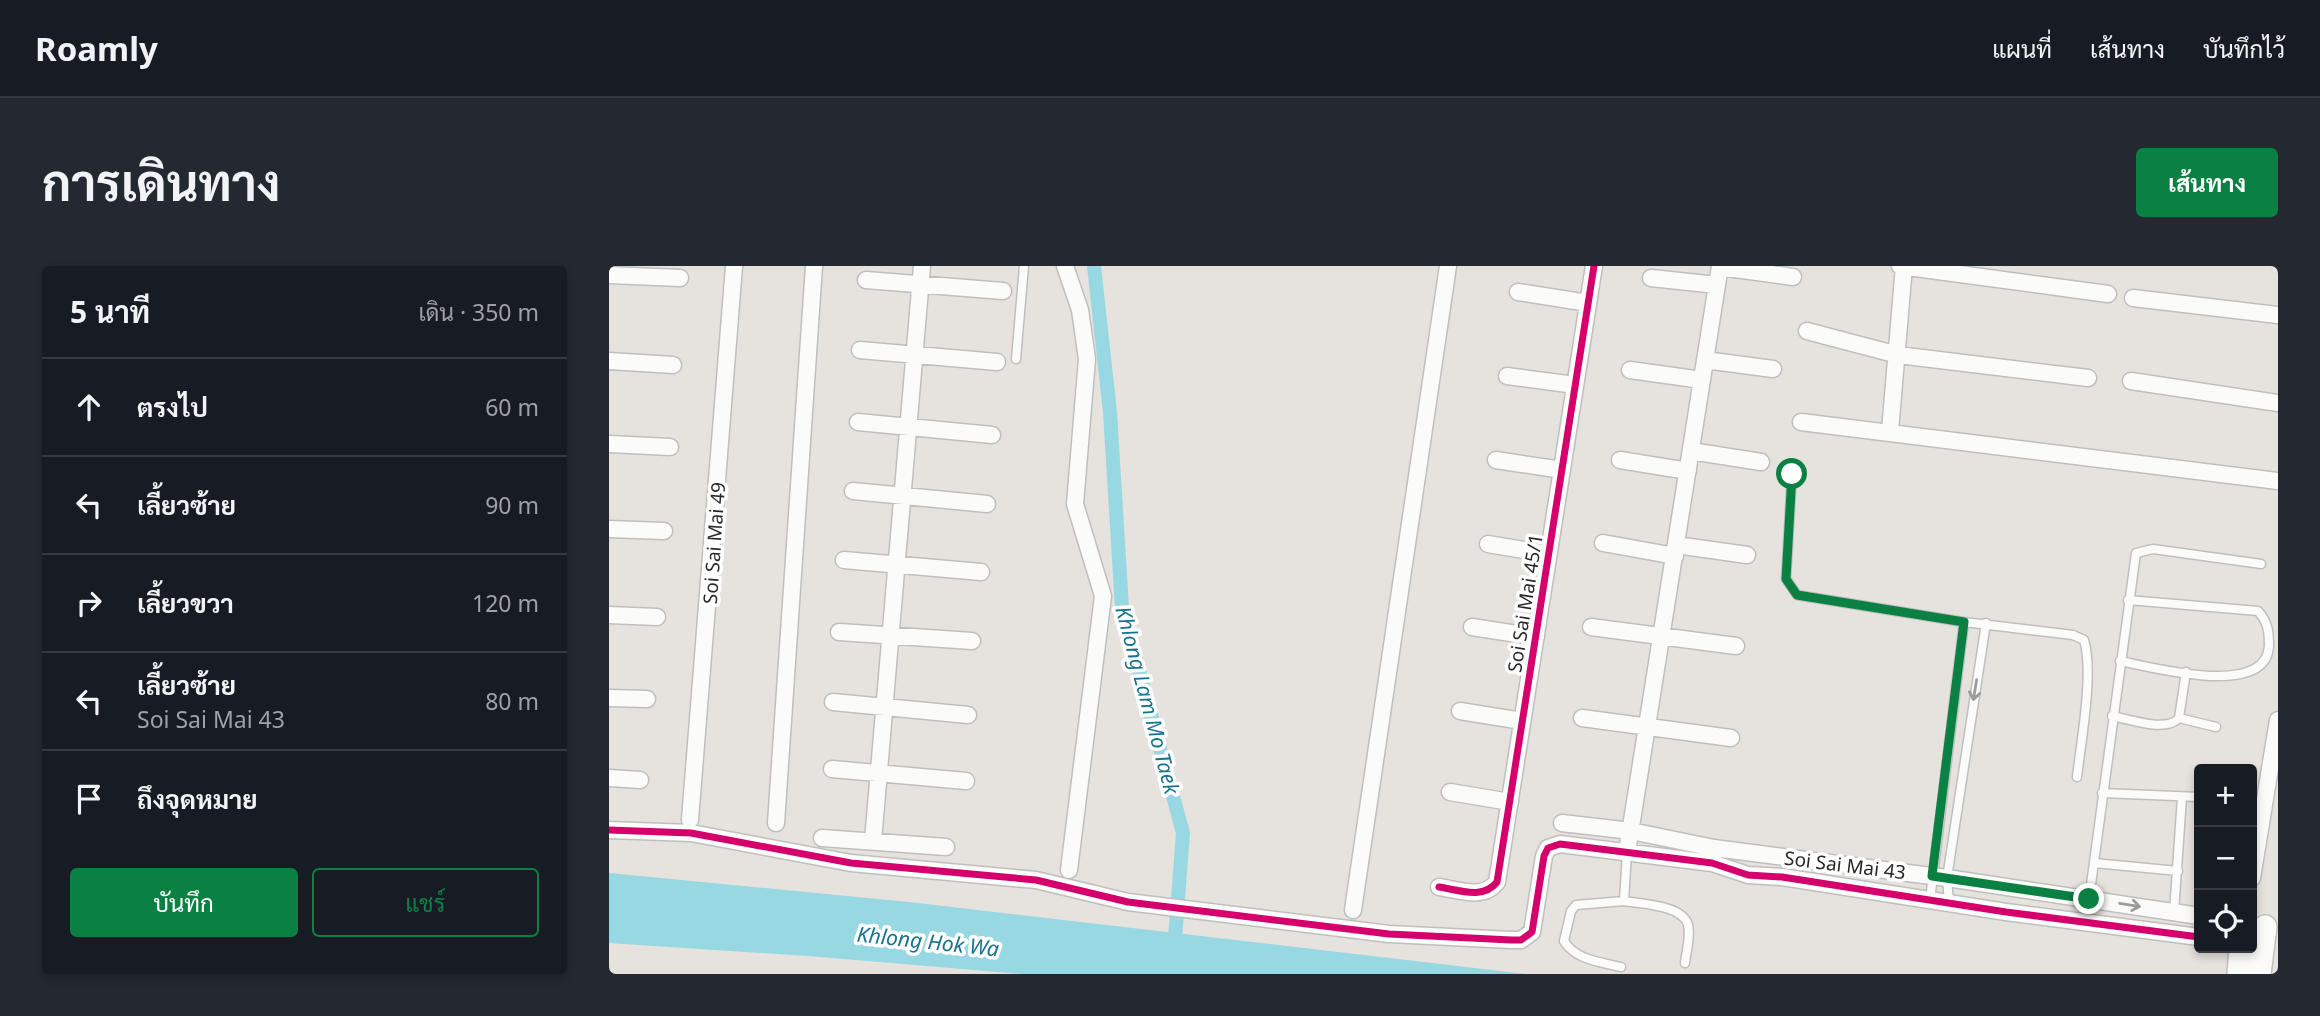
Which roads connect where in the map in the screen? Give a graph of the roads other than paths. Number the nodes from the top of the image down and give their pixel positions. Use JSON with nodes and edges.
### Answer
{"nodes":[{"id":1,"x":734,"y":266,"type":"edge"},
{"id":2,"x":814,"y":266,"type":"edge"},
{"id":3,"x":922,"y":266,"type":"edge"},
{"id":4,"x":1024,"y":266,"type":"edge"},
{"id":5,"x":1065,"y":266,"type":"edge"},
{"id":6,"x":1448,"y":266,"type":"edge"},
{"id":7,"x":1594,"y":266,"type":"edge"},
{"id":8,"x":1903,"y":266,"type":"edge"},
{"id":9,"x":1720,"y":267,"type":"edge"},
{"id":10,"x":609,"y":275,"type":"edge"},
{"id":11,"x":1793,"y":277,"type":"dead end"},
{"id":12,"x":680,"y":278,"type":"dead end"},
{"id":13,"x":1651,"y":278,"type":"dead end"},
{"id":14,"x":866,"y":280,"type":"dead end"},
{"id":15,"x":920,"y":285,"type":"junction"},
{"id":16,"x":1717,"y":285,"type":"junction"},
{"id":17,"x":1003,"y":291,"type":"dead end"},
{"id":18,"x":1518,"y":292,"type":"dead end"},
{"id":19,"x":2108,"y":293,"type":"dead end"},
{"id":20,"x":2133,"y":298,"type":"dead end"},
{"id":21,"x":1588,"y":303,"type":"junction"},
{"id":22,"x":2278,"y":315,"type":"edge"},
{"id":23,"x":1807,"y":331,"type":"dead end"},
{"id":24,"x":860,"y":350,"type":"dead end"},
{"id":25,"x":914,"y":355,"type":"junction"},
{"id":26,"x":1898,"y":355,"type":"junction"},
{"id":27,"x":1016,"y":359,"type":"dead end"},
{"id":28,"x":609,"y":360,"type":"edge"},
{"id":29,"x":1705,"y":360,"type":"junction"},
{"id":30,"x":997,"y":362,"type":"dead end"},
{"id":31,"x":673,"y":365,"type":"dead end"},
{"id":32,"x":1773,"y":369,"type":"dead end"},
{"id":33,"x":1630,"y":370,"type":"dead end"},
{"id":34,"x":1507,"y":376,"type":"dead end"},
{"id":35,"x":2088,"y":378,"type":"dead end"},
{"id":36,"x":1702,"y":380,"type":"junction"},
{"id":37,"x":2131,"y":382,"type":"dead end"},
{"id":38,"x":1575,"y":385,"type":"junction"},
{"id":39,"x":2278,"y":403,"type":"edge"},
{"id":40,"x":859,"y":422,"type":"dead end"},
{"id":41,"x":1801,"y":422,"type":"dead end"},
{"id":42,"x":908,"y":426,"type":"junction"},
{"id":43,"x":1890,"y":431,"type":"junction"},
{"id":44,"x":992,"y":435,"type":"dead end"},
{"id":45,"x":609,"y":444,"type":"edge"},
{"id":46,"x":670,"y":447,"type":"dead end"},
{"id":47,"x":1691,"y":452,"type":"junction"},
{"id":48,"x":1496,"y":460,"type":"dead end"},
{"id":49,"x":1620,"y":460,"type":"dead end"},
{"id":50,"x":1761,"y":461,"type":"dead end"},
{"id":51,"x":1562,"y":470,"type":"junction"},
{"id":52,"x":1688,"y":471,"type":"junction"},
{"id":53,"x":1792,"y":474,"type":"dead end"},
{"id":54,"x":2278,"y":481,"type":"edge"},
{"id":55,"x":853,"y":491,"type":"dead end"},
{"id":56,"x":902,"y":496,"type":"junction"},
{"id":57,"x":987,"y":504,"type":"dead end"},
{"id":58,"x":609,"y":529,"type":"edge"},
{"id":59,"x":664,"y":531,"type":"dead end"},
{"id":60,"x":1603,"y":543,"type":"dead end"},
{"id":61,"x":1488,"y":544,"type":"dead end"},
{"id":62,"x":1676,"y":550,"type":"junction"},
{"id":63,"x":1548,"y":554,"type":"junction"},
{"id":64,"x":1747,"y":555,"type":"dead end"},
{"id":65,"x":844,"y":561,"type":"dead end"},
{"id":66,"x":2261,"y":564,"type":"dead end"},
{"id":67,"x":896,"y":565,"type":"junction"},
{"id":68,"x":981,"y":572,"type":"dead end"},
{"id":69,"x":2128,"y":600,"type":"junction"},
{"id":70,"x":609,"y":615,"type":"edge"},
{"id":71,"x":657,"y":617,"type":"dead end"},
{"id":72,"x":1964,"y":622,"type":"junction"},
{"id":73,"x":1986,"y":623,"type":"junction"},
{"id":74,"x":1472,"y":627,"type":"dead end"},
{"id":75,"x":1591,"y":627,"type":"dead end"},
{"id":76,"x":839,"y":632,"type":"dead end"},
{"id":77,"x":891,"y":635,"type":"junction"},
{"id":78,"x":1536,"y":637,"type":"junction"},
{"id":79,"x":1663,"y":637,"type":"junction"},
{"id":80,"x":972,"y":641,"type":"dead end"},
{"id":81,"x":1736,"y":646,"type":"dead end"},
{"id":82,"x":2120,"y":661,"type":"junction"},
{"id":83,"x":2186,"y":673,"type":"junction"},
{"id":84,"x":609,"y":698,"type":"edge"},
{"id":85,"x":647,"y":699,"type":"dead end"},
{"id":86,"x":833,"y":702,"type":"dead end"},
{"id":87,"x":884,"y":706,"type":"junction"},
{"id":88,"x":1460,"y":711,"type":"dead end"},
{"id":89,"x":968,"y":715,"type":"dead end"},
{"id":90,"x":2112,"y":716,"type":"junction"},
{"id":91,"x":1582,"y":718,"type":"dead end"},
{"id":92,"x":2179,"y":718,"type":"junction"},
{"id":93,"x":2278,"y":720,"type":"edge"},
{"id":94,"x":1522,"y":721,"type":"junction"},
{"id":95,"x":1648,"y":727,"type":"junction"},
{"id":96,"x":2216,"y":727,"type":"dead end"},
{"id":97,"x":1731,"y":738,"type":"dead end"},
{"id":98,"x":832,"y":769,"type":"dead end"},
{"id":99,"x":879,"y":774,"type":"junction"},
{"id":100,"x":2077,"y":777,"type":"dead end"},
{"id":101,"x":609,"y":778,"type":"edge"},
{"id":102,"x":640,"y":779,"type":"dead end"},
{"id":103,"x":967,"y":781,"type":"dead end"},
{"id":104,"x":1450,"y":792,"type":"dead end"},
{"id":105,"x":2102,"y":793,"type":"junction"},
{"id":106,"x":2182,"y":797,"type":"junction"},
{"id":107,"x":2194,"y":797,"type":"edge"},
{"id":108,"x":1510,"y":802,"type":"junction"},
{"id":109,"x":690,"y":820,"type":"dead end"},
{"id":110,"x":776,"y":823,"type":"dead end"},
{"id":111,"x":1562,"y":823,"type":"dead end"},
{"id":112,"x":609,"y":830,"type":"edge"},
{"id":113,"x":1631,"y":831,"type":"junction"},
{"id":114,"x":1935,"y":835,"type":"junction"},
{"id":115,"x":822,"y":838,"type":"dead end"},
{"id":116,"x":1953,"y":838,"type":"junction"},
{"id":117,"x":873,"y":841,"type":"junction"},
{"id":118,"x":946,"y":847,"type":"dead end"},
{"id":119,"x":2257,"y":848,"type":"edge"},
{"id":120,"x":1627,"y":852,"type":"junction"},
{"id":121,"x":1713,"y":855,"type":"junction"},
{"id":122,"x":2094,"y":863,"type":"junction"},
{"id":123,"x":1069,"y":870,"type":"dead end"},
{"id":124,"x":2178,"y":872,"type":"junction"},
{"id":125,"x":1940,"y":877,"type":"junction"},
{"id":126,"x":1439,"y":887,"type":"dead end"},
{"id":127,"x":2089,"y":899,"type":"junction"},
{"id":128,"x":1930,"y":900,"type":"junction"},
{"id":129,"x":1624,"y":901,"type":"junction"},
{"id":130,"x":1949,"y":903,"type":"junction"},
{"id":131,"x":1353,"y":910,"type":"dead end"},
{"id":132,"x":2174,"y":912,"type":"junction"},
{"id":133,"x":2194,"y":915,"type":"edge"},
{"id":134,"x":2194,"y":936,"type":"edge"},
{"id":135,"x":2261,"y":938,"type":"edge"},
{"id":136,"x":1685,"y":963,"type":"dead end"},
{"id":137,"x":1622,"y":967,"type":"dead end"},
{"id":138,"x":2239,"y":974,"type":"edge"},
{"id":139,"x":2259,"y":974,"type":"edge"}],
"edges":[{"from":1,"to":109,"type":"street","name":"Soi Sai Mai 49"},
{"from":2,"to":110,"type":"street"},
{"from":3,"to":15,"type":"street"},
{"from":4,"to":27,"type":"lane"},
{"from":5,"to":123,"type":"street"},
{"from":6,"to":131,"type":"street"},
{"from":7,"to":21,"type":"street","name":"Soi Sai Mai 45/1"},
{"from":8,"to":19,"type":"street"},
{"from":8,"to":26,"type":"street"},
{"from":9,"to":11,"type":"street"},
{"from":9,"to":16,"type":"street"},
{"from":10,"to":12,"type":"street"},
{"from":13,"to":16,"type":"street"},
{"from":14,"to":15,"type":"street"},
{"from":15,"to":17,"type":"street"},
{"from":15,"to":25,"type":"street"},
{"from":16,"to":29,"type":"street"},
{"from":18,"to":21,"type":"street"},
{"from":20,"to":22,"type":"street"},
{"from":21,"to":38,"type":"street","name":"Soi Sai Mai 45/1"},
{"from":23,"to":26,"type":"street"},
{"from":24,"to":25,"type":"street"},
{"from":25,"to":30,"type":"street"},
{"from":25,"to":42,"type":"street"},
{"from":26,"to":35,"type":"street"},
{"from":26,"to":43,"type":"street"},
{"from":28,"to":31,"type":"street"},
{"from":29,"to":32,"type":"street"},
{"from":29,"to":36,"type":"street"},
{"from":33,"to":36,"type":"street"},
{"from":34,"to":38,"type":"street"},
{"from":36,"to":47,"type":"street"},
{"from":37,"to":39,"type":"street"},
{"from":38,"to":51,"type":"street","name":"Soi Sai Mai 45/1"},
{"from":40,"to":42,"type":"street"},
{"from":41,"to":43,"type":"street"},
{"from":42,"to":44,"type":"street"},
{"from":42,"to":56,"type":"street"},
{"from":43,"to":54,"type":"street"},
{"from":45,"to":46,"type":"street"},
{"from":47,"to":50,"type":"street"},
{"from":47,"to":52,"type":"street"},
{"from":48,"to":51,"type":"street"},
{"from":49,"to":52,"type":"street"},
{"from":51,"to":63,"type":"street","name":"Soi Sai Mai 45/1"},
{"from":52,"to":62,"type":"street"},
{"from":53,"to":72,"type":"lane"},
{"from":55,"to":56,"type":"street"},
{"from":56,"to":57,"type":"street"},
{"from":56,"to":67,"type":"street"},
{"from":58,"to":59,"type":"street"},
{"from":60,"to":62,"type":"street"},
{"from":61,"to":63,"type":"street"},
{"from":62,"to":64,"type":"street"},
{"from":62,"to":79,"type":"street"},
{"from":63,"to":78,"type":"street","name":"Soi Sai Mai 45/1"},
{"from":65,"to":67,"type":"street"},
{"from":66,"to":69,"type":"lane"},
{"from":67,"to":68,"type":"street"},
{"from":67,"to":77,"type":"street"},
{"from":69,"to":82,"type":"lane"},
{"from":69,"to":83,"type":"lane"},
{"from":70,"to":71,"type":"street"},
{"from":72,"to":73,"type":"lane"},
{"from":72,"to":114,"type":"lane"},
{"from":73,"to":100,"type":"lane"},
{"from":73,"to":116,"type":"lane","one_way":true},
{"from":74,"to":78,"type":"street"},
{"from":75,"to":79,"type":"street"},
{"from":76,"to":77,"type":"street"},
{"from":77,"to":80,"type":"street"},
{"from":77,"to":87,"type":"street"},
{"from":78,"to":94,"type":"street","name":"Soi Sai Mai 45/1"},
{"from":79,"to":81,"type":"street"},
{"from":79,"to":95,"type":"street"},
{"from":82,"to":83,"type":"lane"},
{"from":82,"to":90,"type":"lane"},
{"from":83,"to":92,"type":"lane"},
{"from":84,"to":85,"type":"street"},
{"from":86,"to":87,"type":"street"},
{"from":87,"to":89,"type":"street"},
{"from":87,"to":99,"type":"street"},
{"from":88,"to":94,"type":"street"},
{"from":90,"to":92,"type":"lane"},
{"from":90,"to":105,"type":"lane"},
{"from":91,"to":95,"type":"street"},
{"from":92,"to":96,"type":"lane"},
{"from":93,"to":119,"type":"street"},
{"from":94,"to":108,"type":"street","name":"Soi Sai Mai 45/1"},
{"from":95,"to":97,"type":"street"},
{"from":95,"to":113,"type":"street"},
{"from":98,"to":99,"type":"street"},
{"from":99,"to":103,"type":"street"},
{"from":99,"to":117,"type":"street"},
{"from":101,"to":102,"type":"street"},
{"from":104,"to":108,"type":"street"},
{"from":105,"to":106,"type":"lane"},
{"from":105,"to":122,"type":"lane"},
{"from":106,"to":107,"type":"lane"},
{"from":106,"to":124,"type":"lane"},
{"from":108,"to":126,"type":"street","name":"Soi Sai Mai 45/1"},
{"from":111,"to":113,"type":"street"},
{"from":112,"to":120,"type":"street"},
{"from":113,"to":120,"type":"street"},
{"from":113,"to":121,"type":"street"},
{"from":114,"to":116,"type":"lane"},
{"from":114,"to":125,"type":"lane"},
{"from":115,"to":117,"type":"street"},
{"from":116,"to":125,"type":"lane"},
{"from":117,"to":118,"type":"street"},
{"from":120,"to":121,"type":"street"},
{"from":120,"to":129,"type":"lane"},
{"from":121,"to":125,"type":"street","name":"Soi Sai Mai 43"},
{"from":121,"to":128,"type":"street"},
{"from":122,"to":124,"type":"lane"},
{"from":122,"to":127,"type":"lane"},
{"from":124,"to":132,"type":"lane"},
{"from":125,"to":127,"type":"street","name":"Soi Sai Mai 43"},
{"from":125,"to":128,"type":"lane"},
{"from":125,"to":130,"type":"lane"},
{"from":127,"to":132,"type":"street","name":"Soi Sai Mai 43","one_way":true},
{"from":128,"to":130,"type":"street"},
{"from":129,"to":136,"type":"lane"},
{"from":129,"to":137,"type":"lane"},
{"from":130,"to":134,"type":"street"},
{"from":132,"to":133,"type":"street","name":"Soi Sai Mai 43"},
{"from":135,"to":138,"type":"street"},
{"from":135,"to":139,"type":"street"}]}
